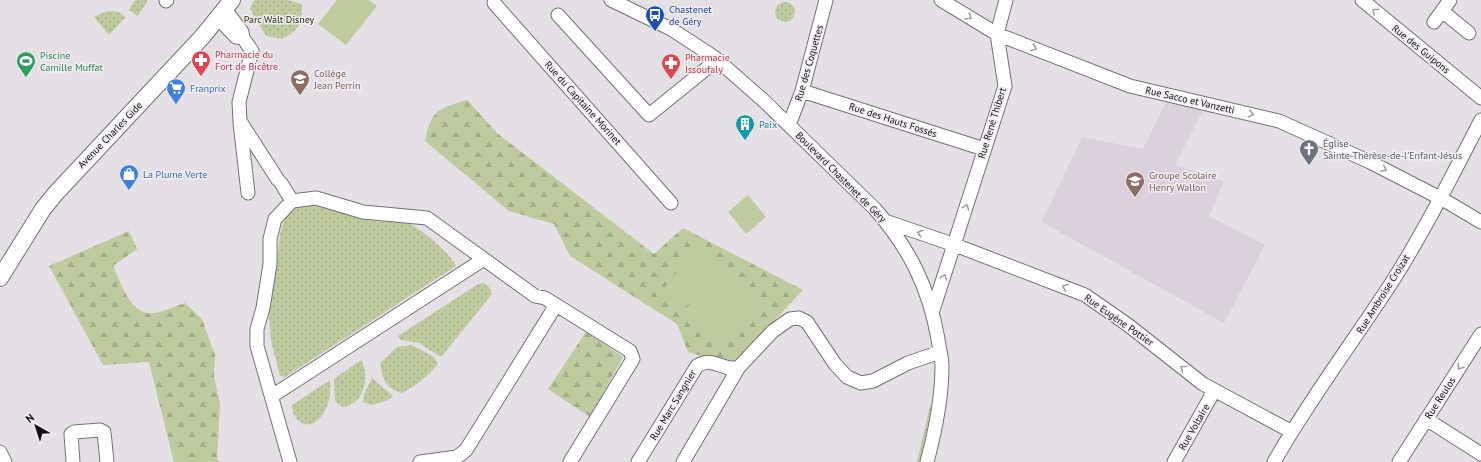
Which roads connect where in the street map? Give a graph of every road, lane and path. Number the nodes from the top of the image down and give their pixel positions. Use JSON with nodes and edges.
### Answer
{"nodes":[{"id":1,"x":611,"y":0,"type":"edge"},
{"id":2,"x":826,"y":0,"type":"edge"},
{"id":3,"x":941,"y":0,"type":"edge"},
{"id":4,"x":1006,"y":0,"type":"edge"},
{"id":5,"x":1362,"y":0,"type":"edge"},
{"id":6,"x":1450,"y":0,"type":"edge"},
{"id":7,"x":494,"y":3,"type":"dead end"},
{"id":8,"x":225,"y":9,"type":"edge"},
{"id":9,"x":1442,"y":11,"type":"junction"},
{"id":10,"x":558,"y":15,"type":"dead end"},
{"id":11,"x":1434,"y":22,"type":"dead end"},
{"id":12,"x":1469,"y":33,"type":"dead end"},
{"id":13,"x":997,"y":34,"type":"junction"},
{"id":14,"x":717,"y":60,"type":"junction"},
{"id":15,"x":802,"y":91,"type":"junction"},
{"id":16,"x":1481,"y":98,"type":"edge"},
{"id":17,"x":1481,"y":120,"type":"edge"},
{"id":18,"x":240,"y":121,"type":"junction"},
{"id":19,"x":789,"y":125,"type":"junction"},
{"id":20,"x":984,"y":149,"type":"junction"},
{"id":21,"x":248,"y":193,"type":"dead end"},
{"id":22,"x":1442,"y":199,"type":"junction"},
{"id":23,"x":292,"y":202,"type":"junction"},
{"id":24,"x":672,"y":203,"type":"dead end"},
{"id":25,"x":885,"y":221,"type":"junction"},
{"id":26,"x":1481,"y":222,"type":"edge"},
{"id":27,"x":955,"y":245,"type":"junction"},
{"id":28,"x":484,"y":258,"type":"junction"},
{"id":29,"x":0,"y":278,"type":"edge"},
{"id":30,"x":556,"y":305,"type":"junction"},
{"id":31,"x":933,"y":310,"type":"junction"},
{"id":32,"x":1481,"y":334,"type":"edge"},
{"id":33,"x":940,"y":352,"type":"junction"},
{"id":34,"x":739,"y":367,"type":"junction"},
{"id":35,"x":1214,"y":391,"type":"junction"},
{"id":36,"x":272,"y":396,"type":"junction"},
{"id":37,"x":1426,"y":419,"type":"junction"},
{"id":38,"x":1292,"y":432,"type":"junction"},
{"id":39,"x":0,"y":452,"type":"edge"},
{"id":40,"x":1481,"y":454,"type":"edge"},
{"id":41,"x":5,"y":462,"type":"edge"},
{"id":42,"x":73,"y":462,"type":"edge"},
{"id":43,"x":106,"y":462,"type":"edge"},
{"id":44,"x":290,"y":462,"type":"edge"},
{"id":45,"x":420,"y":462,"type":"edge"},
{"id":46,"x":570,"y":462,"type":"edge"},
{"id":47,"x":638,"y":462,"type":"edge"},
{"id":48,"x":683,"y":462,"type":"edge"},
{"id":49,"x":927,"y":462,"type":"edge"},
{"id":50,"x":1174,"y":462,"type":"edge"},
{"id":51,"x":1274,"y":462,"type":"edge"},
{"id":52,"x":1399,"y":462,"type":"edge"}],
"edges":[{"from":1,"to":14,"type":"street","name":"Boulevard Chastenet de Géry"},
{"from":2,"to":15,"type":"street","name":"Rue des Coquettes"},
{"from":3,"to":13,"type":"street","name":"Rue Sacco et Vanzetti","one_way":true},
{"from":4,"to":13,"type":"street","name":"Rue René Thibert"},
{"from":16,"to":5,"type":"street","name":"Rue des Guipons","one_way":true},
{"from":6,"to":9,"type":"street"},
{"from":7,"to":24,"type":"street","name":"Rue du Capitaine Morinet"},
{"from":8,"to":18,"type":"street"},
{"from":8,"to":29,"type":"main road","name":"Avenue Charles Gide"},
{"from":9,"to":11,"type":"street"},
{"from":9,"to":12,"type":"street"},
{"from":10,"to":14,"type":"street"},
{"from":13,"to":20,"type":"street","name":"Rue René Thibert"},
{"from":13,"to":22,"type":"street","name":"Rue Sacco et Vanzetti","one_way":true},
{"from":14,"to":19,"type":"street","name":"Boulevard Chastenet de Géry"},
{"from":15,"to":19,"type":"street","name":"Rue des Coquettes"},
{"from":15,"to":20,"type":"street","name":"Rue des Hauts Fossés"},
{"from":17,"to":22,"type":"street","name":"Rue Ambroise Croizat"},
{"from":18,"to":21,"type":"street"},
{"from":18,"to":23,"type":"street"},
{"from":19,"to":25,"type":"street","name":"Boulevard Chastenet de Géry"},
{"from":27,"to":20,"type":"street","name":"Rue René Thibert","one_way":true},
{"from":22,"to":26,"type":"street","name":"Rue Sacco et Vanzetti"},
{"from":22,"to":38,"type":"street","name":"Rue Ambroise Croizat"},
{"from":23,"to":28,"type":"street"},
{"from":23,"to":36,"type":"street"},
{"from":27,"to":25,"type":"street","name":"Rue Eugène Pottier","one_way":true},
{"from":25,"to":31,"type":"street","name":"Boulevard Chastenet de Géry"},
{"from":31,"to":27,"type":"street","name":"Rue René Thibert","one_way":true},
{"from":35,"to":27,"type":"street","name":"Rue Eugène Pottier","one_way":true},
{"from":28,"to":30,"type":"street"},
{"from":28,"to":36,"type":"street"},
{"from":30,"to":45,"type":"street"},
{"from":30,"to":46,"type":"street"},
{"from":31,"to":33,"type":"street","name":"Boulevard Chastenet de Géry"},
{"from":32,"to":37,"type":"street","name":"Rue Reulos","one_way":true},
{"from":33,"to":34,"type":"street"},
{"from":33,"to":49,"type":"street","name":"Boulevard Chastenet de Géry"},
{"from":34,"to":47,"type":"street","name":"Rue Marc Sangnier"},
{"from":34,"to":48,"type":"street"},
{"from":35,"to":38,"type":"street","name":"Rue Eugène Pottier"},
{"from":35,"to":50,"type":"street","name":"Rue Voltaire"},
{"from":36,"to":44,"type":"street"},
{"from":37,"to":40,"type":"street"},
{"from":37,"to":52,"type":"street","name":"Rue Reulos"},
{"from":38,"to":51,"type":"street","name":"Rue Ambroise Croizat"},
{"from":39,"to":41,"type":"street"},
{"from":42,"to":43,"type":"street"}]}
